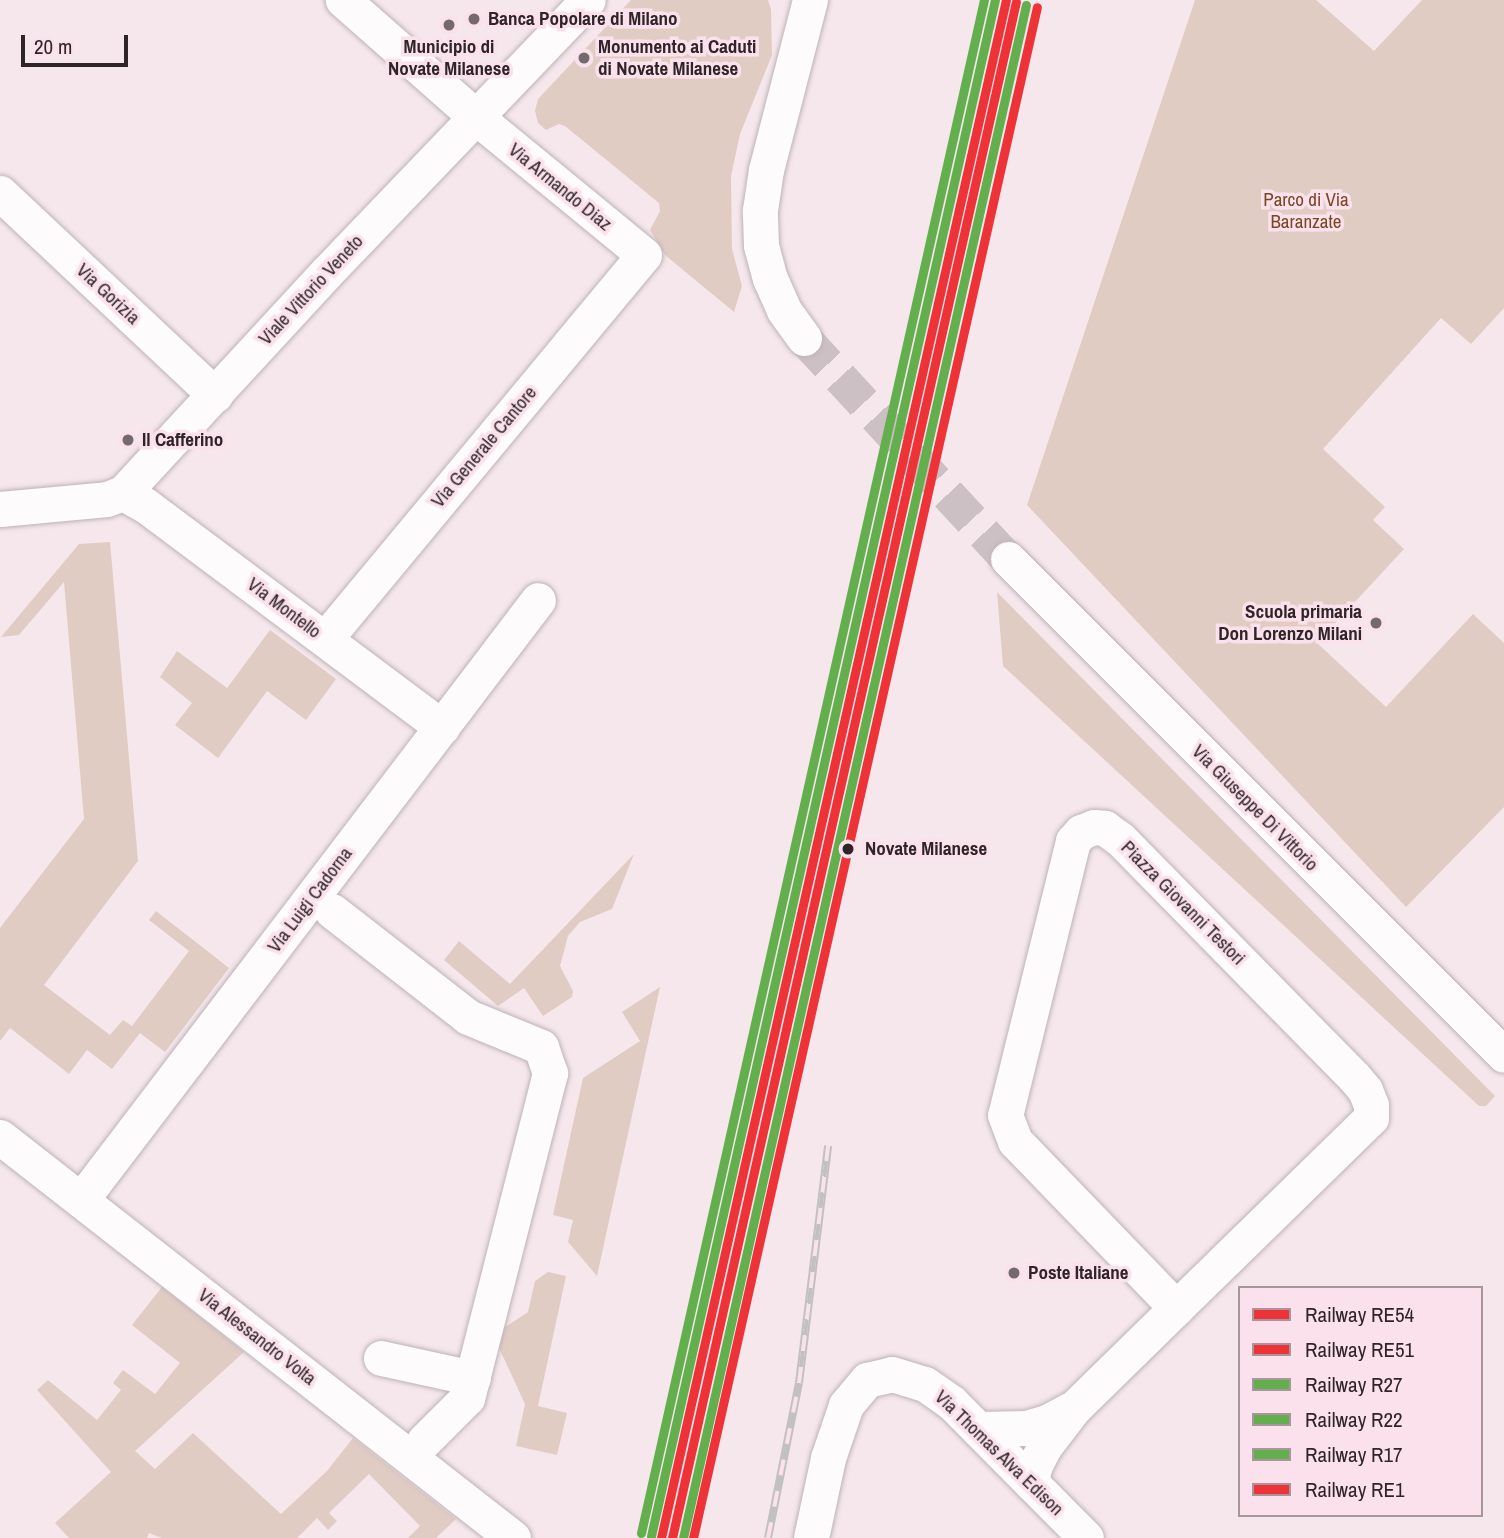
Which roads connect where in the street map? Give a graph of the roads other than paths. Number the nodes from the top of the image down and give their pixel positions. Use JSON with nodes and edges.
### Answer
{"nodes":[{"id":1,"x":343,"y":0,"type":"edge"},
{"id":2,"x":588,"y":0,"type":"edge"},
{"id":3,"x":791,"y":0,"type":"edge"},
{"id":4,"x":810,"y":0,"type":"edge"},
{"id":5,"x":797,"y":54,"type":"junction"},
{"id":6,"x":477,"y":118,"type":"junction"},
{"id":7,"x":0,"y":193,"type":"edge"},
{"id":8,"x":644,"y":255,"type":"joint"},
{"id":9,"x":804,"y":338,"type":"tunnel mouth"},
{"id":10,"x":215,"y":395,"type":"junction"},
{"id":11,"x":123,"y":493,"type":"junction"},
{"id":12,"x":0,"y":509,"type":"edge"},
{"id":13,"x":1008,"y":559,"type":"tunnel mouth"},
{"id":14,"x":538,"y":600,"type":"dead end"},
{"id":15,"x":325,"y":639,"type":"junction"},
{"id":16,"x":442,"y":726,"type":"junction"},
{"id":17,"x":332,"y":911,"type":"dead end"},
{"id":18,"x":1504,"y":1055,"type":"edge"},
{"id":19,"x":0,"y":1137,"type":"edge"},
{"id":20,"x":81,"y":1200,"type":"junction"},
{"id":21,"x":1176,"y":1308,"type":"junction"},
{"id":22,"x":381,"y":1358,"type":"dead end"},
{"id":23,"x":473,"y":1378,"type":"junction"},
{"id":24,"x":1074,"y":1408,"type":"junction"},
{"id":25,"x":978,"y":1429,"type":"junction"},
{"id":26,"x":424,"y":1441,"type":"dead end"},
{"id":27,"x":1031,"y":1483,"type":"junction"},
{"id":28,"x":513,"y":1538,"type":"edge"},
{"id":29,"x":811,"y":1538,"type":"edge"},
{"id":30,"x":1086,"y":1538,"type":"edge"}],
"edges":[{"from":1,"to":6,"type":"street","name":"Via Armando Diaz"},
{"from":2,"to":6,"type":"street","name":"Viale Vittorio Veneto"},
{"from":3,"to":5,"type":"street"},
{"from":4,"to":5,"type":"street"},
{"from":5,"to":9,"type":"street"},
{"from":6,"to":8,"type":"street","name":"Via Armando Diaz"},
{"from":6,"to":10,"type":"street","name":"Viale Vittorio Veneto"},
{"from":7,"to":10,"type":"street","name":"Via Gorizia"},
{"from":8,"to":15,"type":"street","name":"Via Generale Cantore"},
{"from":10,"to":11,"type":"street","name":"Viale Vittorio Veneto"},
{"from":11,"to":12,"type":"street"},
{"from":11,"to":15,"type":"street","name":"Via Montello"},
{"from":13,"to":18,"type":"street","name":"Via Giuseppe Di Vittorio"},
{"from":14,"to":16,"type":"street","name":"Via Luigi Cadorna"},
{"from":15,"to":16,"type":"street","name":"Via Montello"},
{"from":16,"to":20,"type":"street","name":"Via Luigi Cadorna"},
{"from":17,"to":23,"type":"street"},
{"from":19,"to":20,"type":"street","name":"Via Alessandro Volta"},
{"from":20,"to":28,"type":"street","name":"Via Alessandro Volta"},
{"from":21,"to":21,"type":"street","name":"Piazza Giovanni Testori"},
{"from":21,"to":24,"type":"street","name":"Piazza Giovanni Testori"},
{"from":22,"to":23,"type":"street"},
{"from":23,"to":26,"type":"street"},
{"from":24,"to":25,"type":"street","name":"Piazza Giovanni Testori"},
{"from":24,"to":27,"type":"street","name":"Piazza Giovanni Testori"},
{"from":25,"to":27,"type":"street","name":"Via Thomas Alva Edison"},
{"from":25,"to":29,"type":"street","name":"Via Thomas Alva Edison"},
{"from":27,"to":30,"type":"street","name":"Via Thomas Alva Edison"}]}
